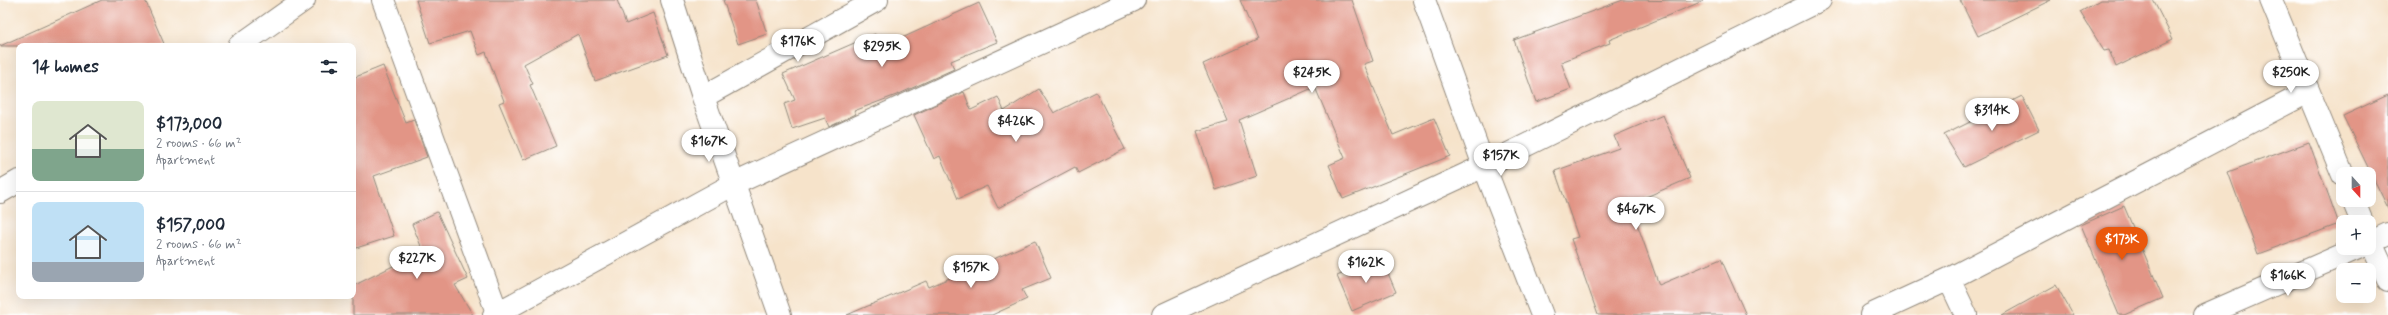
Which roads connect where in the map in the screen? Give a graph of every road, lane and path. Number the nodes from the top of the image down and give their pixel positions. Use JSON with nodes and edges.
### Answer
{"nodes":[{"id":1,"x":304,"y":0,"type":"edge"},
{"id":2,"x":383,"y":0,"type":"edge"},
{"id":3,"x":672,"y":0,"type":"edge"},
{"id":4,"x":877,"y":0,"type":"edge"},
{"id":5,"x":1134,"y":0,"type":"edge"},
{"id":6,"x":1424,"y":0,"type":"edge"},
{"id":7,"x":1820,"y":0,"type":"edge"},
{"id":8,"x":2271,"y":0,"type":"edge"},
{"id":9,"x":243,"y":43,"type":"edge"},
{"id":10,"x":2308,"y":92,"type":"junction"},
{"id":11,"x":703,"y":97,"type":"junction"},
{"id":12,"x":1484,"y":166,"type":"junction"},
{"id":13,"x":2339,"y":167,"type":"edge"},
{"id":14,"x":16,"y":183,"type":"edge"},
{"id":15,"x":734,"y":184,"type":"junction"},
{"id":16,"x":0,"y":192,"type":"edge"},
{"id":17,"x":2376,"y":252,"type":"edge"},
{"id":18,"x":2340,"y":255,"type":"edge"},
{"id":19,"x":1948,"y":279,"type":"junction"},
{"id":20,"x":2388,"y":280,"type":"edge"},
{"id":21,"x":496,"y":314,"type":"edge"},
{"id":22,"x":780,"y":315,"type":"edge"},
{"id":23,"x":1163,"y":315,"type":"edge"},
{"id":24,"x":1542,"y":315,"type":"edge"},
{"id":25,"x":1871,"y":315,"type":"edge"},
{"id":26,"x":1966,"y":315,"type":"edge"},
{"id":27,"x":2205,"y":315,"type":"edge"}],
"edges":[{"from":1,"to":9,"type":"street"},
{"from":2,"to":21,"type":"street"},
{"from":3,"to":11,"type":"street"},
{"from":4,"to":11,"type":"street"},
{"from":5,"to":15,"type":"street"},
{"from":6,"to":12,"type":"street"},
{"from":7,"to":12,"type":"street"},
{"from":8,"to":10,"type":"street"},
{"from":10,"to":13,"type":"street"},
{"from":10,"to":19,"type":"street"},
{"from":11,"to":15,"type":"street"},
{"from":12,"to":23,"type":"street"},
{"from":12,"to":24,"type":"street"},
{"from":14,"to":16,"type":"street"},
{"from":15,"to":21,"type":"street"},
{"from":15,"to":22,"type":"street"},
{"from":17,"to":20,"type":"street"},
{"from":18,"to":27,"type":"street"},
{"from":19,"to":25,"type":"street"},
{"from":19,"to":26,"type":"street"}]}
